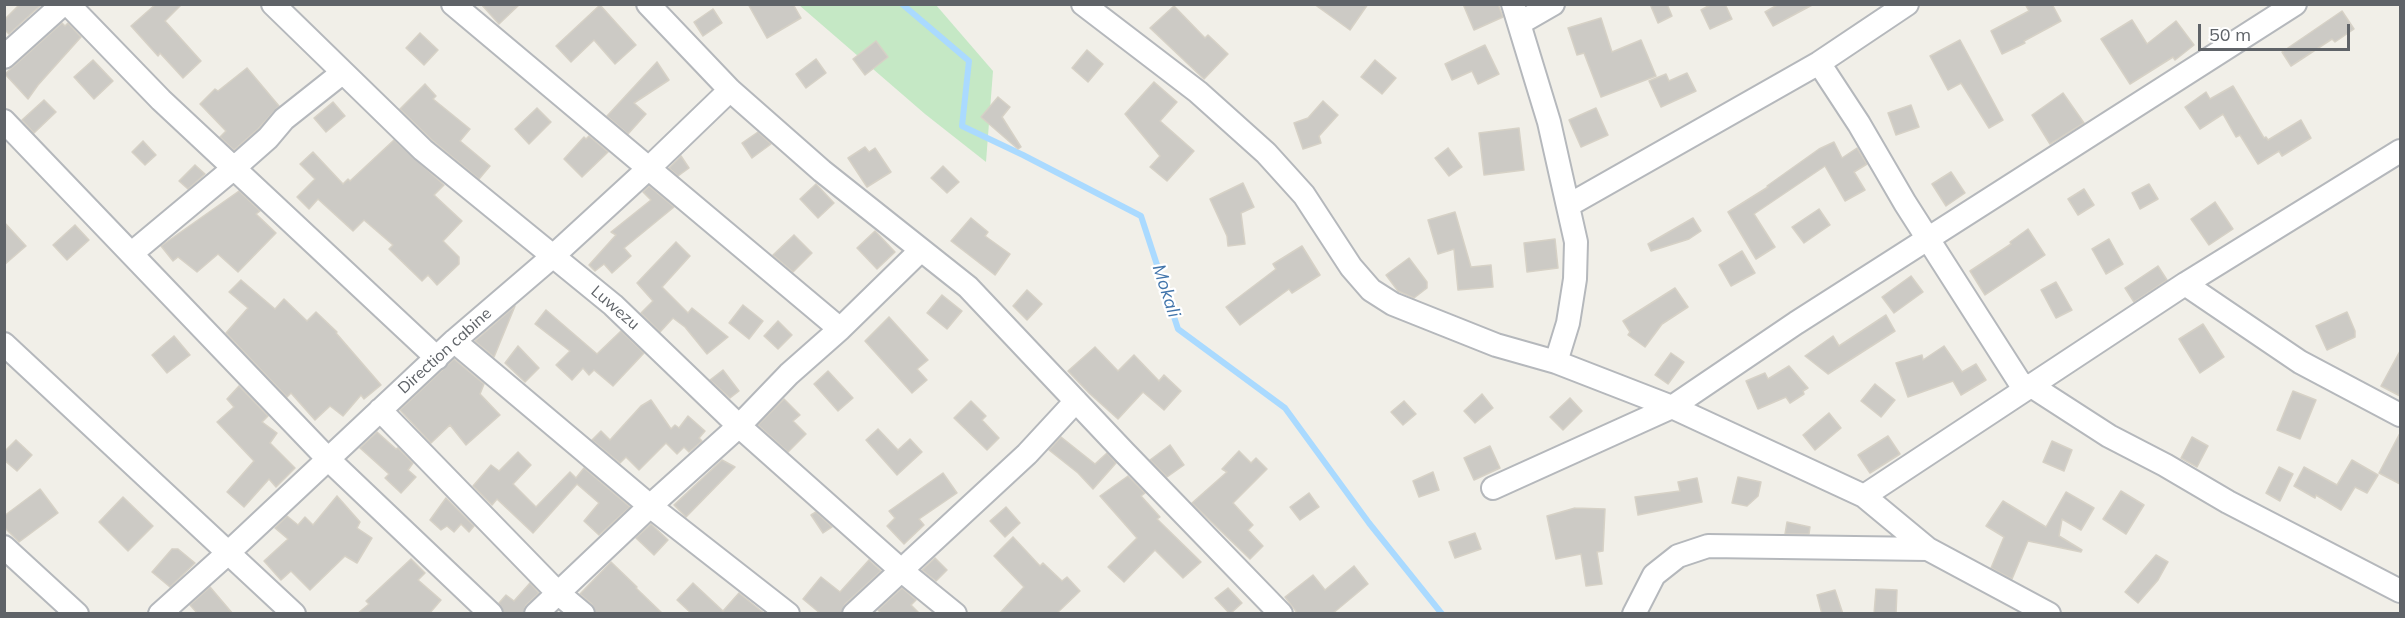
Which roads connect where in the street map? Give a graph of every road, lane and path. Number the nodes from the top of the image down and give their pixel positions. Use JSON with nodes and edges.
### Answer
{"nodes":[{"id":1,"x":63,"y":4,"type":"edge"},
{"id":2,"x":68,"y":4,"type":"edge"},
{"id":3,"x":273,"y":4,"type":"edge"},
{"id":4,"x":453,"y":4,"type":"edge"},
{"id":5,"x":648,"y":4,"type":"edge"},
{"id":6,"x":1083,"y":4,"type":"edge"},
{"id":7,"x":1553,"y":4,"type":"edge"},
{"id":8,"x":1907,"y":4,"type":"edge"},
{"id":9,"x":2295,"y":4,"type":"edge"},
{"id":10,"x":1516,"y":14,"type":"edge"},
{"id":11,"x":4,"y":57,"type":"edge"},
{"id":12,"x":1819,"y":63,"type":"junction"},
{"id":13,"x":342,"y":73,"type":"junction"},
{"id":14,"x":730,"y":90,"type":"junction"},
{"id":15,"x":4,"y":121,"type":"edge"},
{"id":16,"x":2400,"y":151,"type":"edge"},
{"id":17,"x":234,"y":168,"type":"junction"},
{"id":18,"x":649,"y":168,"type":"junction"},
{"id":19,"x":1569,"y":205,"type":"junction"},
{"id":20,"x":1929,"y":240,"type":"junction"},
{"id":21,"x":921,"y":250,"type":"junction"},
{"id":22,"x":132,"y":253,"type":"junction"},
{"id":23,"x":552,"y":257,"type":"junction"},
{"id":24,"x":2186,"y":284,"type":"junction"},
{"id":25,"x":840,"y":329,"type":"junction"},
{"id":26,"x":454,"y":341,"type":"junction"},
{"id":27,"x":4,"y":344,"type":"edge"},
{"id":28,"x":437,"y":358,"type":"junction"},
{"id":29,"x":1556,"y":362,"type":"junction"},
{"id":30,"x":2027,"y":387,"type":"junction"},
{"id":31,"x":1076,"y":401,"type":"junction"},
{"id":32,"x":1672,"y":407,"type":"junction"},
{"id":33,"x":380,"y":410,"type":"junction"},
{"id":34,"x":2400,"y":415,"type":"edge"},
{"id":35,"x":738,"y":426,"type":"junction"},
{"id":36,"x":328,"y":459,"type":"junction"},
{"id":37,"x":1493,"y":488,"type":"dead end"},
{"id":38,"x":1864,"y":496,"type":"junction"},
{"id":39,"x":650,"y":506,"type":"junction"},
{"id":40,"x":4,"y":547,"type":"edge"},
{"id":41,"x":1928,"y":549,"type":"junction"},
{"id":42,"x":228,"y":553,"type":"junction"},
{"id":43,"x":902,"y":571,"type":"junction"},
{"id":44,"x":2400,"y":591,"type":"edge"},
{"id":45,"x":558,"y":593,"type":"junction"},
{"id":46,"x":77,"y":614,"type":"edge"},
{"id":47,"x":160,"y":614,"type":"edge"},
{"id":48,"x":294,"y":614,"type":"edge"},
{"id":49,"x":491,"y":614,"type":"edge"},
{"id":50,"x":536,"y":614,"type":"edge"},
{"id":51,"x":583,"y":614,"type":"edge"},
{"id":52,"x":788,"y":614,"type":"edge"},
{"id":53,"x":855,"y":614,"type":"edge"},
{"id":54,"x":955,"y":614,"type":"edge"},
{"id":55,"x":1281,"y":614,"type":"edge"},
{"id":56,"x":1634,"y":614,"type":"edge"},
{"id":57,"x":2049,"y":614,"type":"edge"}],
"edges":[{"from":1,"to":11,"type":"street"},
{"from":2,"to":17,"type":"street"},
{"from":3,"to":13,"type":"street","name":"Luwezu"},
{"from":4,"to":18,"type":"street"},
{"from":5,"to":14,"type":"street"},
{"from":6,"to":29,"type":"street"},
{"from":7,"to":10,"type":"street"},
{"from":8,"to":12,"type":"street"},
{"from":9,"to":20,"type":"street"},
{"from":10,"to":19,"type":"street"},
{"from":12,"to":19,"type":"street"},
{"from":12,"to":20,"type":"street"},
{"from":13,"to":17,"type":"street"},
{"from":13,"to":23,"type":"street","name":"Luwezu"},
{"from":14,"to":18,"type":"street","name":"Direction cabine"},
{"from":14,"to":21,"type":"street"},
{"from":15,"to":22,"type":"street"},
{"from":16,"to":24,"type":"street"},
{"from":17,"to":22,"type":"street"},
{"from":17,"to":28,"type":"street"},
{"from":18,"to":23,"type":"street","name":"Direction cabine"},
{"from":18,"to":25,"type":"street"},
{"from":19,"to":29,"type":"street"},
{"from":20,"to":30,"type":"street"},
{"from":20,"to":32,"type":"street"},
{"from":21,"to":25,"type":"street"},
{"from":21,"to":31,"type":"street"},
{"from":22,"to":36,"type":"street"},
{"from":23,"to":26,"type":"street","name":"Direction cabine"},
{"from":23,"to":35,"type":"street","name":"Luwezu"},
{"from":24,"to":30,"type":"street"},
{"from":24,"to":34,"type":"street"},
{"from":25,"to":35,"type":"street"},
{"from":26,"to":28,"type":"street","name":"Direction cabine"},
{"from":26,"to":39,"type":"street"},
{"from":27,"to":42,"type":"street"},
{"from":28,"to":33,"type":"street","name":"Direction cabine"},
{"from":29,"to":32,"type":"street"},
{"from":30,"to":38,"type":"street"},
{"from":30,"to":44,"type":"street"},
{"from":31,"to":43,"type":"street"},
{"from":31,"to":55,"type":"street"},
{"from":32,"to":37,"type":"street"},
{"from":32,"to":38,"type":"street"},
{"from":33,"to":36,"type":"street","name":"Direction cabine"},
{"from":33,"to":45,"type":"street"},
{"from":35,"to":39,"type":"street"},
{"from":35,"to":43,"type":"street","name":"Luwezu"},
{"from":36,"to":42,"type":"street","name":"Direction cabine"},
{"from":36,"to":49,"type":"street"},
{"from":38,"to":41,"type":"street"},
{"from":39,"to":45,"type":"street"},
{"from":39,"to":52,"type":"street"},
{"from":40,"to":46,"type":"street"},
{"from":41,"to":56,"type":"street"},
{"from":41,"to":57,"type":"street"},
{"from":42,"to":47,"type":"street","name":"Direction cabine"},
{"from":42,"to":48,"type":"street"},
{"from":43,"to":53,"type":"street"},
{"from":43,"to":54,"type":"street","name":"Luwezu"},
{"from":45,"to":50,"type":"street"},
{"from":45,"to":51,"type":"street"}]}
